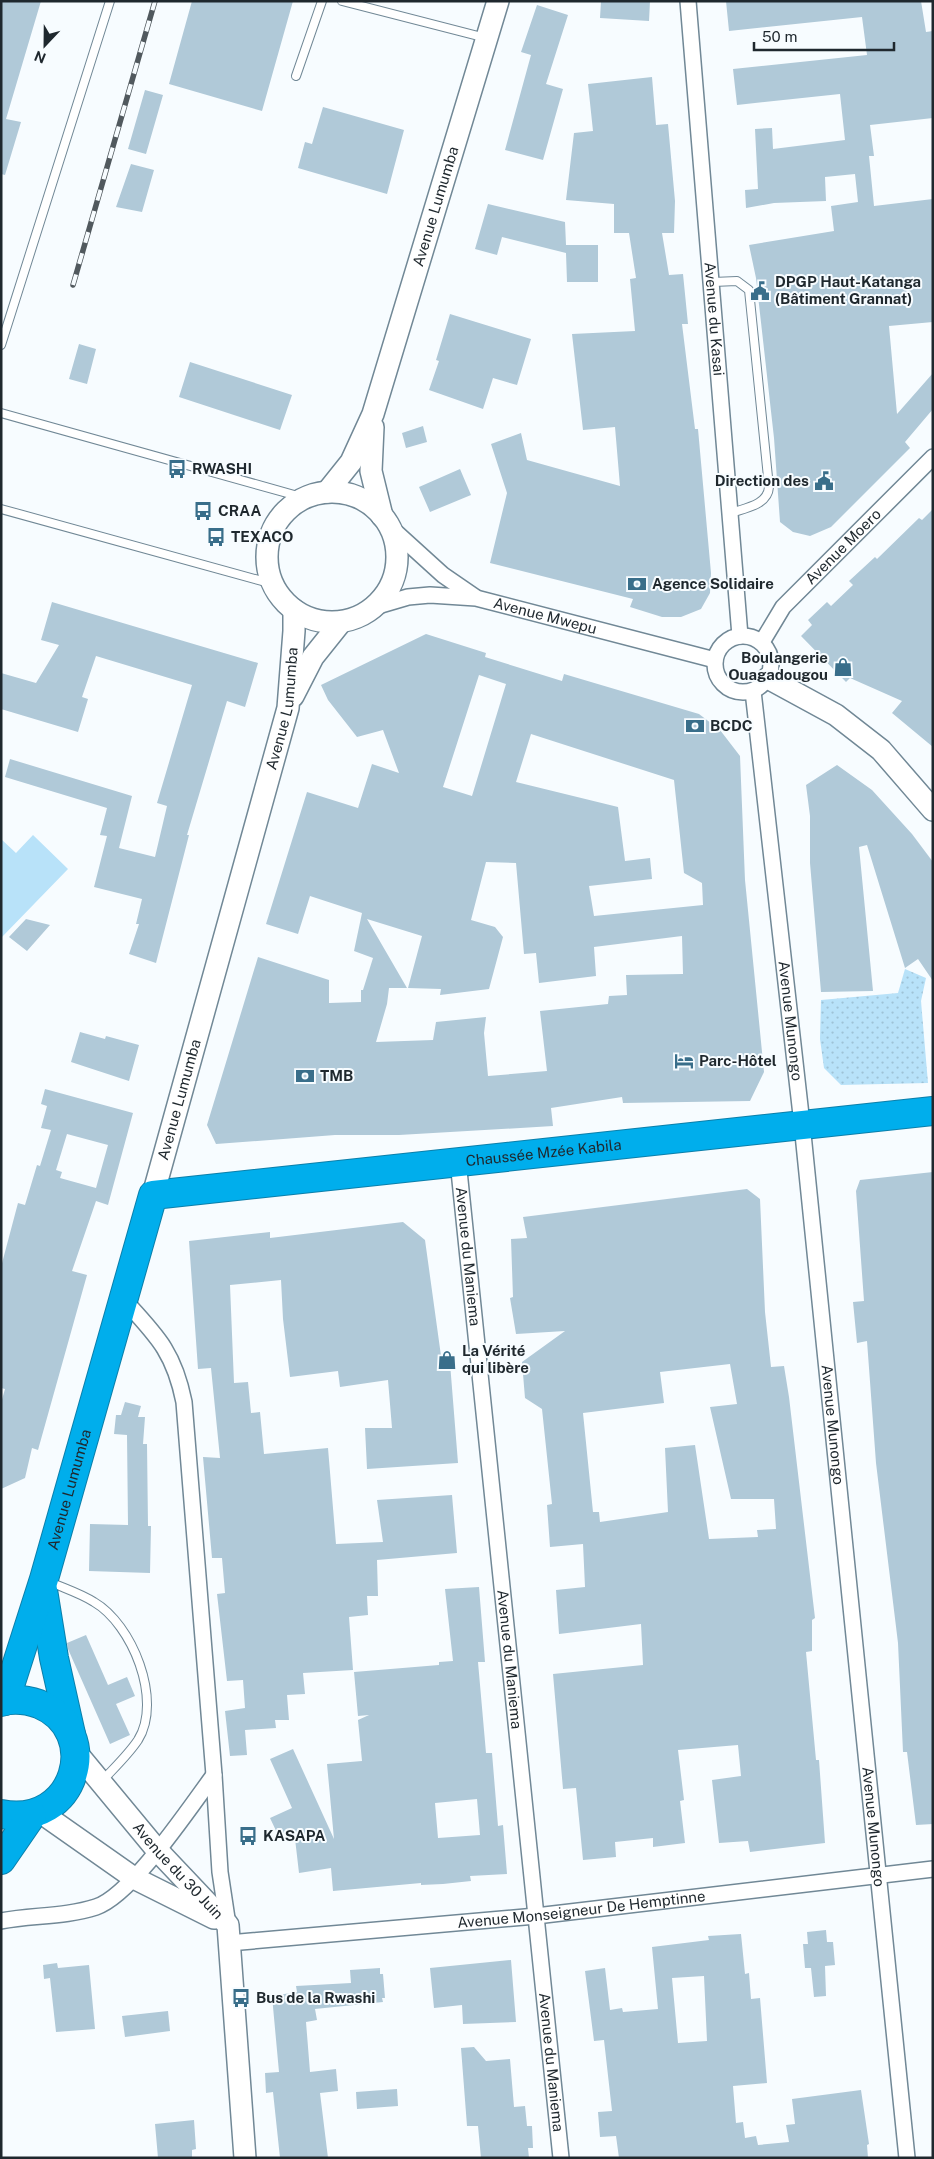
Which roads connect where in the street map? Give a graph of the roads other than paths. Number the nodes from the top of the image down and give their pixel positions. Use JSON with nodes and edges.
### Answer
{"nodes":[{"id":1,"x":110,"y":1,"type":"edge"},
{"id":2,"x":322,"y":1,"type":"edge"},
{"id":3,"x":498,"y":1,"type":"edge"},
{"id":4,"x":688,"y":1,"type":"edge"},
{"id":5,"x":347,"y":2,"type":"edge"},
{"id":6,"x":486,"y":38,"type":"junction"},
{"id":7,"x":296,"y":76,"type":"dead end"},
{"id":8,"x":712,"y":282,"type":"junction"},
{"id":9,"x":1,"y":345,"type":"edge"},
{"id":10,"x":1,"y":413,"type":"edge"},
{"id":11,"x":373,"y":414,"type":"junction"},
{"id":12,"x":933,"y":457,"type":"edge"},
{"id":13,"x":327,"y":492,"type":"junction"},
{"id":14,"x":306,"y":498,"type":"junction"},
{"id":15,"x":1,"y":509,"type":"edge"},
{"id":16,"x":731,"y":513,"type":"junction"},
{"id":17,"x":386,"y":521,"type":"junction"},
{"id":18,"x":273,"y":584,"type":"junction"},
{"id":19,"x":476,"y":598,"type":"junction"},
{"id":20,"x":374,"y":607,"type":"junction"},
{"id":21,"x":294,"y":610,"type":"junction"},
{"id":22,"x":341,"y":622,"type":"junction"},
{"id":23,"x":740,"y":636,"type":"junction"},
{"id":24,"x":762,"y":642,"type":"junction"},
{"id":25,"x":715,"y":660,"type":"junction"},
{"id":26,"x":761,"y":684,"type":"junction"},
{"id":27,"x":288,"y":708,"type":"junction"},
{"id":28,"x":933,"y":810,"type":"edge"},
{"id":29,"x":933,"y":1111,"type":"edge"},
{"id":30,"x":802,"y":1124,"type":"junction"},
{"id":31,"x":458,"y":1161,"type":"junction"},
{"id":32,"x":153,"y":1195,"type":"junction"},
{"id":33,"x":124,"y":1300,"type":"junction"},
{"id":34,"x":43,"y":1583,"type":"junction"},
{"id":35,"x":3,"y":1701,"type":"edge"},
{"id":36,"x":73,"y":1744,"type":"junction"},
{"id":37,"x":214,"y":1775,"type":"junction"},
{"id":38,"x":102,"y":1781,"type":"junction"},
{"id":39,"x":1,"y":1814,"type":"edge"},
{"id":40,"x":36,"y":1814,"type":"junction"},
{"id":41,"x":157,"y":1850,"type":"junction"},
{"id":42,"x":1,"y":1860,"type":"edge"},
{"id":43,"x":933,"y":1868,"type":"edge"},
{"id":44,"x":877,"y":1875,"type":"junction"},
{"id":45,"x":134,"y":1878,"type":"junction"},
{"id":46,"x":536,"y":1916,"type":"junction"},
{"id":47,"x":1,"y":1921,"type":"edge"},
{"id":48,"x":228,"y":1934,"type":"junction"},
{"id":49,"x":244,"y":2158,"type":"edge"},
{"id":50,"x":562,"y":2158,"type":"edge"},
{"id":51,"x":907,"y":2158,"type":"edge"}],
"edges":[{"from":1,"to":9,"type":"lane"},
{"from":2,"to":7,"type":"lane"},
{"from":3,"to":6,"type":"main road","name":"Avenue Lumumba"},
{"from":4,"to":8,"type":"street","name":"Avenue du Kasai"},
{"from":5,"to":6,"type":"lane"},
{"from":6,"to":11,"type":"main road","name":"Avenue Lumumba"},
{"from":8,"to":16,"type":"street","name":"Avenue du Kasai"},
{"from":8,"to":16,"type":"lane"},
{"from":10,"to":14,"type":"lane"},
{"from":11,"to":13,"type":"main road"},
{"from":11,"to":17,"type":"main road"},
{"from":12,"to":24,"type":"street","name":"Avenue Moero"},
{"from":13,"to":14,"type":"main road"},
{"from":13,"to":17,"type":"main road"},
{"from":14,"to":18,"type":"main road"},
{"from":15,"to":18,"type":"lane"},
{"from":16,"to":23,"type":"street","name":"Avenue du Kasai"},
{"from":17,"to":19,"type":"street"},
{"from":17,"to":20,"type":"main road"},
{"from":18,"to":21,"type":"main road"},
{"from":19,"to":20,"type":"street","name":"Avenue Mwepu"},
{"from":19,"to":25,"type":"street","name":"Avenue Mwepu"},
{"from":20,"to":22,"type":"main road"},
{"from":21,"to":22,"type":"main road"},
{"from":21,"to":27,"type":"main road","name":"Avenue Lumumba"},
{"from":22,"to":27,"type":"main road"},
{"from":23,"to":24,"type":"street"},
{"from":23,"to":25,"type":"street"},
{"from":24,"to":26,"type":"street"},
{"from":25,"to":26,"type":"street"},
{"from":26,"to":28,"type":"main road"},
{"from":26,"to":30,"type":"street","name":"Avenue Munongo"},
{"from":27,"to":32,"type":"main road","name":"Avenue Lumumba"},
{"from":29,"to":30,"type":"highway","name":"Chaussée Mzée Kabila"},
{"from":30,"to":31,"type":"highway","name":"Chaussée Mzée Kabila"},
{"from":30,"to":44,"type":"street","name":"Avenue Munongo"},
{"from":31,"to":32,"type":"highway","name":"Chaussée Mzée Kabila"},
{"from":31,"to":46,"type":"street","name":"Avenue du Maniema"},
{"from":32,"to":33,"type":"highway","name":"Avenue Lumumba"},
{"from":33,"to":34,"type":"highway","name":"Avenue Lumumba"},
{"from":33,"to":37,"type":"street"},
{"from":34,"to":35,"type":"highway","name":"Avenue Lumumba"},
{"from":34,"to":36,"type":"highway","name":"Avenue Lumumba"},
{"from":34,"to":38,"type":"lane"},
{"from":35,"to":36,"type":"highway","name":"Avenue Lumumba"},
{"from":36,"to":38,"type":"main road","name":"Avenue du 30 Juin"},
{"from":36,"to":40,"type":"highway","name":"Avenue Lumumba"},
{"from":37,"to":41,"type":"street"},
{"from":37,"to":48,"type":"street"},
{"from":38,"to":41,"type":"main road","name":"Avenue du 30 Juin"},
{"from":39,"to":40,"type":"highway"},
{"from":40,"to":42,"type":"highway","name":"Avenue Lumumba"},
{"from":40,"to":45,"type":"main road"},
{"from":41,"to":45,"type":"street"},
{"from":41,"to":48,"type":"main road","name":"Avenue du 30 Juin"},
{"from":43,"to":44,"type":"street","name":"Avenue Monseigneur De Hemptinne"},
{"from":44,"to":46,"type":"street","name":"Avenue Monseigneur De Hemptinne"},
{"from":44,"to":51,"type":"street","name":"Avenue Munongo"},
{"from":45,"to":47,"type":"street"},
{"from":45,"to":48,"type":"main road"},
{"from":46,"to":48,"type":"street","name":"Avenue Monseigneur De Hemptinne"},
{"from":46,"to":50,"type":"street","name":"Avenue du Maniema"},
{"from":48,"to":49,"type":"main road"}]}
